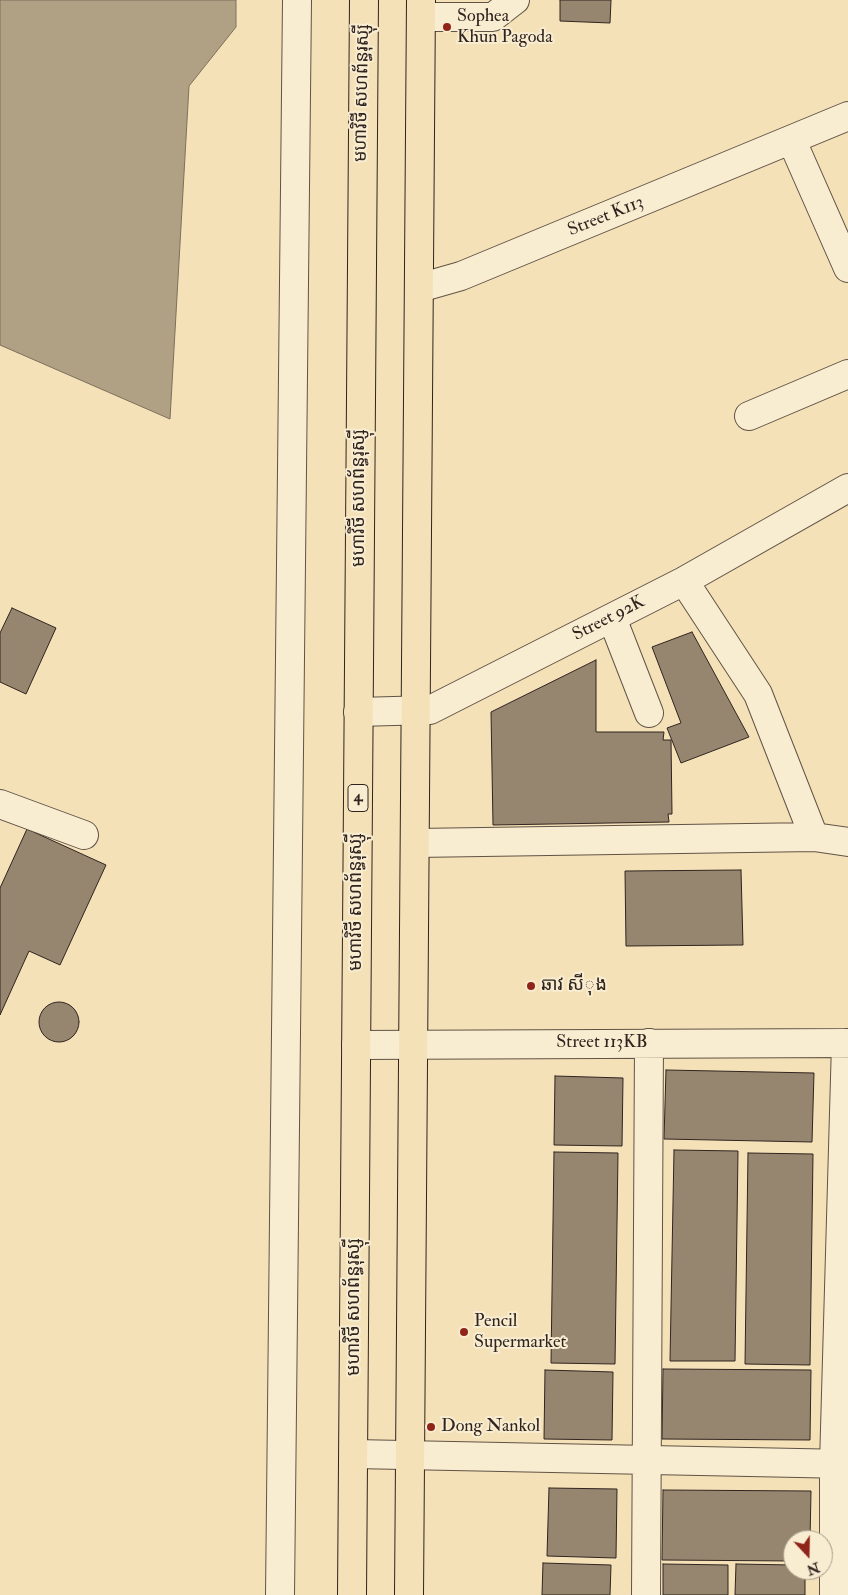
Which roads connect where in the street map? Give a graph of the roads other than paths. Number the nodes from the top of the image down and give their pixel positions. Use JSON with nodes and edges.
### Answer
{"nodes":[{"id":1,"x":297,"y":0,"type":"edge"},
{"id":2,"x":364,"y":0,"type":"edge"},
{"id":3,"x":515,"y":0,"type":"edge"},
{"id":4,"x":421,"y":9,"type":"edge"},
{"id":5,"x":848,"y":116,"type":"edge"},
{"id":6,"x":792,"y":141,"type":"junction"},
{"id":7,"x":848,"y":268,"type":"edge"},
{"id":8,"x":419,"y":288,"type":"junction"},
{"id":9,"x":848,"y":374,"type":"edge"},
{"id":10,"x":749,"y":416,"type":"dead end"},
{"id":11,"x":848,"y":488,"type":"edge"},
{"id":12,"x":684,"y":581,"type":"junction"},
{"id":13,"x":612,"y":618,"type":"junction"},
{"id":14,"x":415,"y":711,"type":"junction"},
{"id":15,"x":358,"y":712,"type":"junction"},
{"id":16,"x":649,"y":713,"type":"dead end"},
{"id":17,"x":0,"y":804,"type":"edge"},
{"id":18,"x":84,"y":835,"type":"dead end"},
{"id":19,"x":814,"y":837,"type":"junction"},
{"id":20,"x":416,"y":842,"type":"junction"},
{"id":21,"x":848,"y":842,"type":"edge"},
{"id":22,"x":648,"y":1043,"type":"junction"},
{"id":23,"x":847,"y":1043,"type":"edge"},
{"id":24,"x":414,"y":1044,"type":"junction"},
{"id":25,"x":356,"y":1045,"type":"junction"},
{"id":26,"x":354,"y":1454,"type":"junction"},
{"id":27,"x":411,"y":1455,"type":"junction"},
{"id":28,"x":647,"y":1460,"type":"junction"},
{"id":29,"x":841,"y":1464,"type":"edge"},
{"id":30,"x":280,"y":1595,"type":"edge"},
{"id":31,"x":352,"y":1595,"type":"edge"},
{"id":32,"x":409,"y":1595,"type":"edge"},
{"id":33,"x":646,"y":1595,"type":"edge"},
{"id":34,"x":834,"y":1595,"type":"edge"}],
"edges":[{"from":1,"to":30,"type":"street"},
{"from":2,"to":15,"type":"highway","name":"មហាវិថី សហព័ន្ធរុស្ស៊ី","number":"4"},
{"from":3,"to":4,"type":"street"},
{"from":4,"to":8,"type":"highway"},
{"from":5,"to":6,"type":"street","name":"Street K113"},
{"from":6,"to":7,"type":"street"},
{"from":6,"to":8,"type":"street","name":"Street K113"},
{"from":8,"to":14,"type":"highway"},
{"from":9,"to":10,"type":"street"},
{"from":11,"to":12,"type":"street","name":"Street 92K"},
{"from":12,"to":13,"type":"street","name":"Street 92K"},
{"from":12,"to":19,"type":"street"},
{"from":13,"to":14,"type":"street","name":"Street 92K"},
{"from":13,"to":16,"type":"street"},
{"from":14,"to":15,"type":"street","name":"Street 92K"},
{"from":14,"to":20,"type":"highway"},
{"from":15,"to":25,"type":"highway","name":"មហាវិថី សហព័ន្ធរុស្ស៊ី","number":"4"},
{"from":17,"to":18,"type":"street"},
{"from":19,"to":20,"type":"street"},
{"from":19,"to":21,"type":"street"},
{"from":20,"to":24,"type":"highway"},
{"from":22,"to":23,"type":"street","name":"Street 113KB"},
{"from":22,"to":24,"type":"street","name":"Street 113KB"},
{"from":22,"to":28,"type":"street"},
{"from":23,"to":29,"type":"street"},
{"from":24,"to":25,"type":"street","name":"Street 113KB"},
{"from":24,"to":27,"type":"highway"},
{"from":25,"to":26,"type":"highway","name":"មហាវិថី សហព័ន្ធរុស្ស៊ី","number":"4"},
{"from":26,"to":27,"type":"street"},
{"from":26,"to":31,"type":"highway","name":"មហាវិថី សហព័ន្ធរុស្ស៊ី","number":"4"},
{"from":27,"to":28,"type":"street"},
{"from":27,"to":32,"type":"highway"},
{"from":28,"to":29,"type":"street"},
{"from":28,"to":33,"type":"street"},
{"from":29,"to":34,"type":"street"}]}
